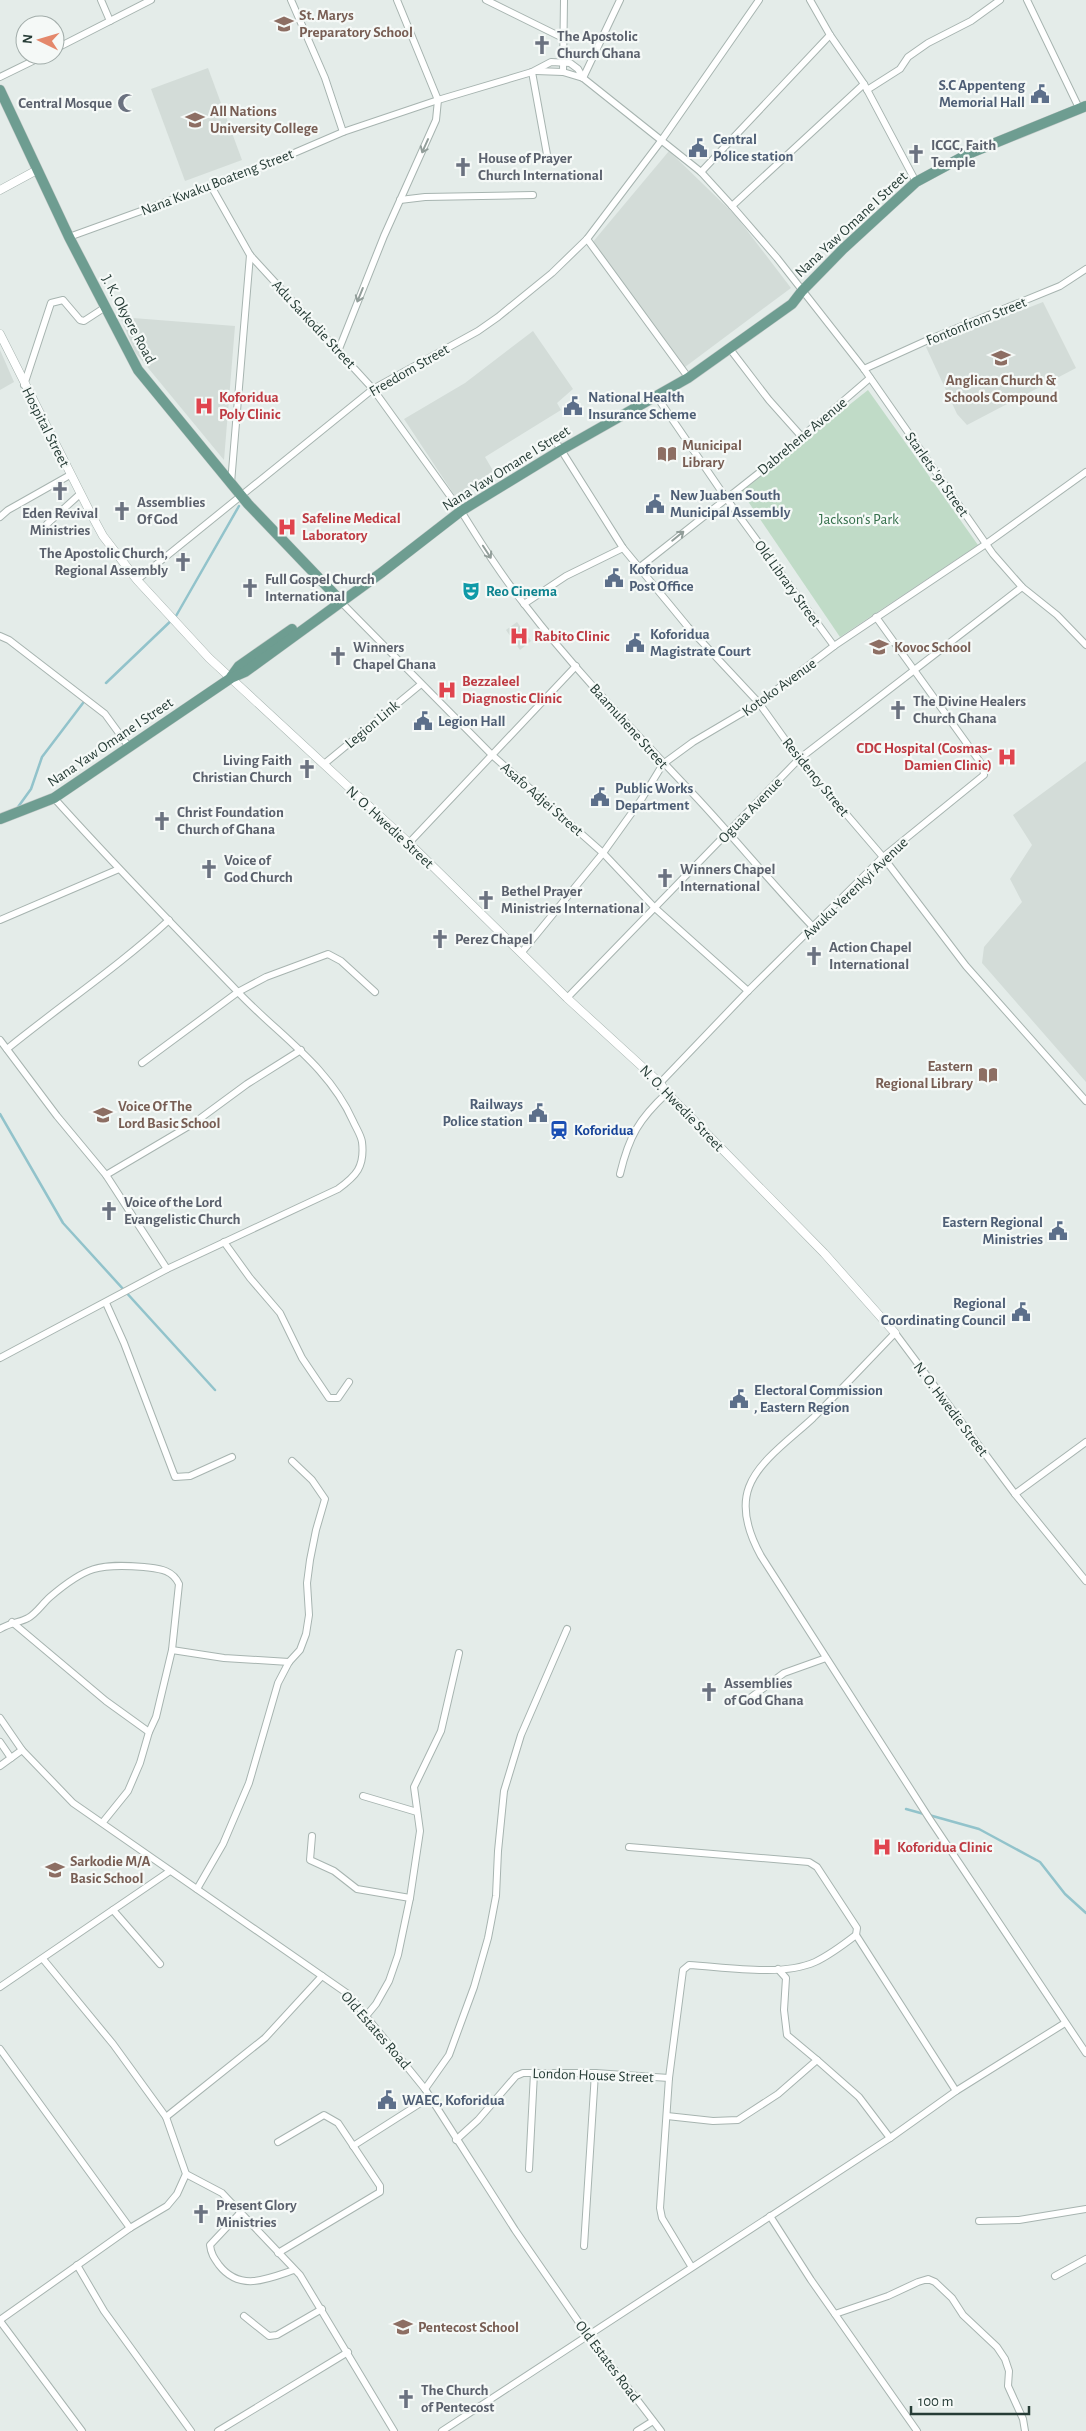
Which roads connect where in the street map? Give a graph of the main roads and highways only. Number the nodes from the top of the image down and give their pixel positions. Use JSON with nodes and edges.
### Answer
{"nodes":[{"id":1,"x":0,"y":90,"type":"edge"},
{"id":2,"x":1083,"y":107,"type":"edge"},
{"id":3,"x":802,"y":291,"type":"junction"},
{"id":4,"x":559,"y":447,"type":"junction"},
{"id":5,"x":339,"y":600,"type":"junction"},
{"id":6,"x":0,"y":819,"type":"edge"}],
"edges":[{"from":1,"to":5,"type":"main road","name":"J. K. Okyere Road"},
{"from":2,"to":3,"type":"main road","name":"Nana Yaw Omane I Street"},
{"from":3,"to":4,"type":"main road","name":"Nana Yaw Omane I Street"},
{"from":3,"to":4,"type":"main road","name":"Nana Yaw Omane I Street"},
{"from":4,"to":5,"type":"main road","name":"Nana Yaw Omane I Street"},
{"from":5,"to":6,"type":"main road","name":"Nana Yaw Omane I Street"}]}
